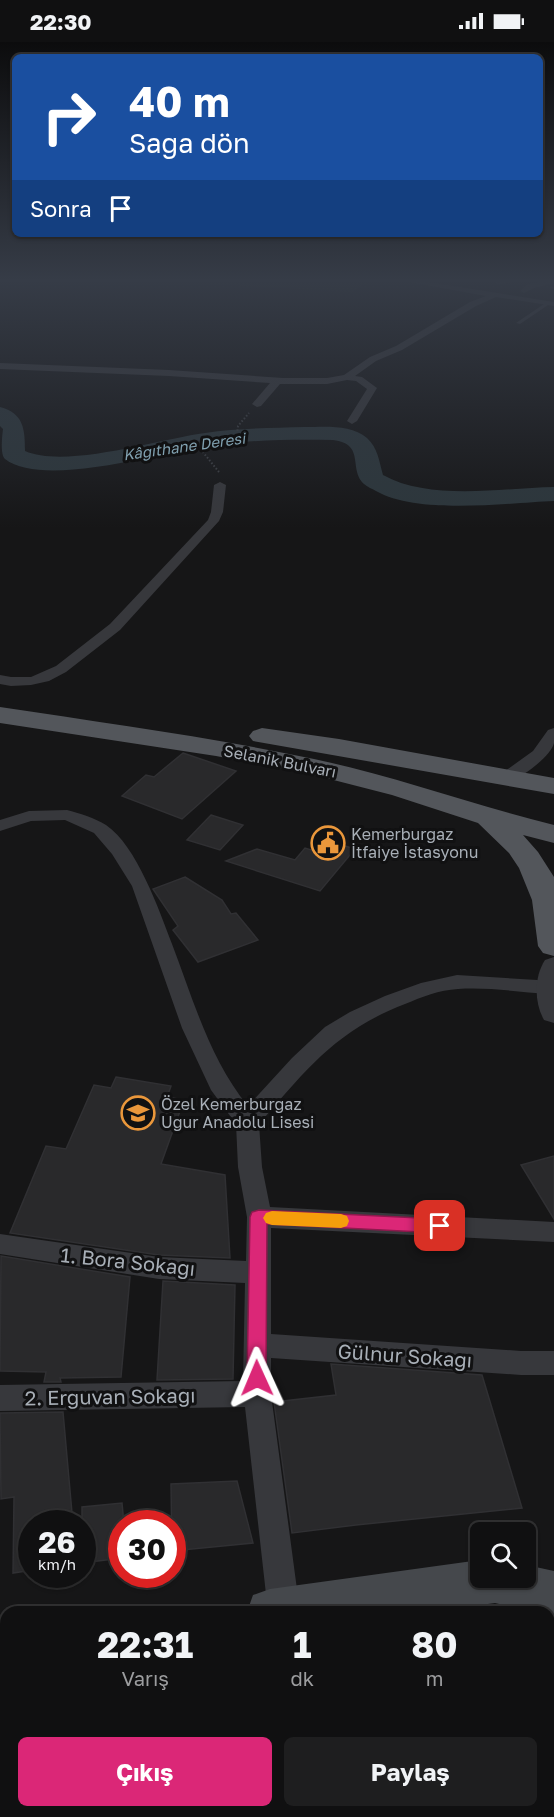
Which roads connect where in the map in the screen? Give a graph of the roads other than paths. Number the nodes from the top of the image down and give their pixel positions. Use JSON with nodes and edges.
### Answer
{"nodes":[{"id":1,"x":367,"y":363,"type":"edge"},
{"id":2,"x":0,"y":366,"type":"edge"},
{"id":3,"x":347,"y":377,"type":"junction"},
{"id":4,"x":277,"y":381,"type":"junction"},
{"id":5,"x":257,"y":404,"type":"dead end"},
{"id":6,"x":352,"y":422,"type":"dead end"},
{"id":7,"x":220,"y":485,"type":"road end"},
{"id":8,"x":0,"y":679,"type":"edge"},
{"id":9,"x":0,"y":698,"type":"edge"},
{"id":10,"x":0,"y":715,"type":"edge"},
{"id":11,"x":554,"y":734,"type":"edge"},
{"id":12,"x":507,"y":778,"type":"junction"},
{"id":13,"x":554,"y":786,"type":"edge"},
{"id":14,"x":488,"y":817,"type":"junction"},
{"id":15,"x":0,"y":826,"type":"edge"},
{"id":16,"x":554,"y":834,"type":"edge"},
{"id":17,"x":554,"y":946,"type":"edge"},
{"id":18,"x":551,"y":977,"type":"edge"},
{"id":19,"x":554,"y":1013,"type":"edge"},
{"id":20,"x":247,"y":1122,"type":"junction"},
{"id":21,"x":259,"y":1217,"type":"junction"},
{"id":22,"x":554,"y":1232,"type":"edge"},
{"id":23,"x":0,"y":1244,"type":"edge"},
{"id":24,"x":258,"y":1273,"type":"junction"},
{"id":25,"x":256,"y":1345,"type":"junction"},
{"id":26,"x":554,"y":1363,"type":"edge"},
{"id":27,"x":257,"y":1394,"type":"junction"},
{"id":28,"x":0,"y":1398,"type":"edge"},
{"id":29,"x":554,"y":1574,"type":"edge"},
{"id":30,"x":536,"y":1576,"type":"edge"},
{"id":31,"x":470,"y":1584,"type":"edge"},
{"id":32,"x":536,"y":1587,"type":"edge"},
{"id":33,"x":554,"y":1594,"type":"edge"},
{"id":34,"x":278,"y":1606,"type":"edge"},
{"id":35,"x":320,"y":1606,"type":"edge"}],
"edges":[{"from":1,"to":3,"type":"street"},
{"from":2,"to":4,"type":"street"},
{"from":3,"to":4,"type":"street"},
{"from":3,"to":6,"type":"street"},
{"from":4,"to":5,"type":"street"},
{"from":7,"to":8,"type":"street"},
{"from":9,"to":12,"type":"main road","name":"Selanik Bulvarı"},
{"from":10,"to":14,"type":"main road","name":"Selanik Bulvarı"},
{"from":11,"to":12,"type":"street"},
{"from":12,"to":13,"type":"main road","name":"Selanik Bulvarı"},
{"from":12,"to":14,"type":"main road"},
{"from":14,"to":16,"type":"main road","name":"Selanik Bulvarı"},
{"from":14,"to":17,"type":"main road"},
{"from":15,"to":20,"type":"street"},
{"from":18,"to":19,"type":"street"},
{"from":18,"to":20,"type":"street"},
{"from":20,"to":21,"type":"street"},
{"from":21,"to":22,"type":"street"},
{"from":21,"to":24,"type":"street"},
{"from":23,"to":24,"type":"street","name":"1. Bora Sokağı"},
{"from":24,"to":25,"type":"street"},
{"from":25,"to":26,"type":"street","name":"Gülnur Sokağı"},
{"from":25,"to":27,"type":"street"},
{"from":27,"to":28,"type":"street","name":"2. Erguvan Sokağı"},
{"from":27,"to":34,"type":"street"},
{"from":29,"to":30,"type":"main road"},
{"from":31,"to":35,"type":"main road"},
{"from":32,"to":33,"type":"main road"}]}
